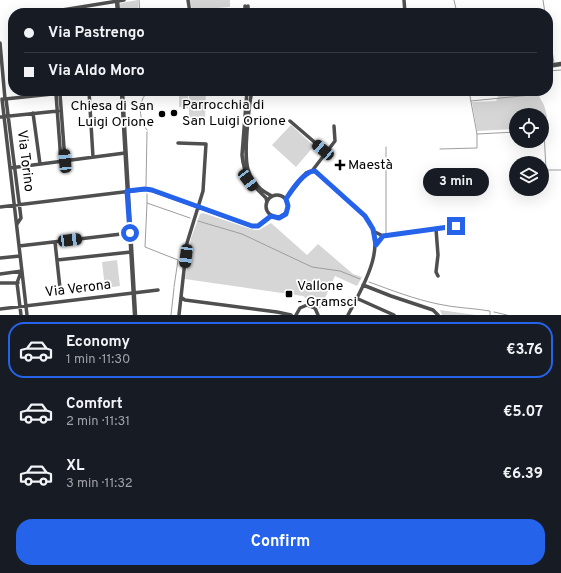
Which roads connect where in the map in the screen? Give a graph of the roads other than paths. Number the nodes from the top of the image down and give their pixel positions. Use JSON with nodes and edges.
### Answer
{"nodes":[{"id":1,"x":124,"y":0,"type":"edge"},
{"id":2,"x":117,"y":1,"type":"edge"},
{"id":3,"x":74,"y":8,"type":"edge"},
{"id":4,"x":0,"y":43,"type":"edge"},
{"id":5,"x":36,"y":96,"type":"edge"},
{"id":6,"x":58,"y":96,"type":"edge"},
{"id":7,"x":89,"y":96,"type":"edge"},
{"id":8,"x":122,"y":96,"type":"edge"},
{"id":9,"x":247,"y":96,"type":"edge"},
{"id":10,"x":252,"y":96,"type":"edge"},
{"id":11,"x":3,"y":99,"type":"edge"},
{"id":12,"x":59,"y":111,"type":"junction"},
{"id":13,"x":33,"y":114,"type":"junction"},
{"id":14,"x":4,"y":116,"type":"edge"},
{"id":15,"x":290,"y":121,"type":"dead end"},
{"id":16,"x":334,"y":126,"type":"dead end"},
{"id":17,"x":178,"y":143,"type":"dead end"},
{"id":18,"x":326,"y":152,"type":"junction"},
{"id":19,"x":125,"y":153,"type":"junction"},
{"id":20,"x":93,"y":157,"type":"junction"},
{"id":21,"x":63,"y":161,"type":"junction"},
{"id":22,"x":40,"y":164,"type":"junction"},
{"id":23,"x":15,"y":167,"type":"junction"},
{"id":24,"x":10,"y":168,"type":"junction"},
{"id":25,"x":312,"y":171,"type":"junction"},
{"id":26,"x":127,"y":191,"type":"junction"},
{"id":27,"x":272,"y":196,"type":"junction"},
{"id":28,"x":286,"y":199,"type":"junction"},
{"id":29,"x":267,"y":202,"type":"junction"},
{"id":30,"x":19,"y":205,"type":"junction"},
{"id":31,"x":14,"y":206,"type":"junction"},
{"id":32,"x":199,"y":206,"type":"junction"},
{"id":33,"x":0,"y":207,"type":"edge"},
{"id":34,"x":271,"y":216,"type":"junction"},
{"id":35,"x":17,"y":224,"type":"junction"},
{"id":36,"x":456,"y":226,"type":"dead end"},
{"id":37,"x":436,"y":229,"type":"junction"},
{"id":38,"x":373,"y":231,"type":"junction"},
{"id":39,"x":130,"y":233,"type":"junction"},
{"id":40,"x":380,"y":240,"type":"junction"},
{"id":41,"x":55,"y":242,"type":"junction"},
{"id":42,"x":19,"y":246,"type":"junction"},
{"id":43,"x":131,"y":252,"type":"junction"},
{"id":44,"x":20,"y":256,"type":"junction"},
{"id":45,"x":0,"y":258,"type":"edge"},
{"id":46,"x":57,"y":260,"type":"junction"},
{"id":47,"x":22,"y":271,"type":"junction"},
{"id":48,"x":0,"y":274,"type":"edge"},
{"id":49,"x":438,"y":276,"type":"dead end"},
{"id":50,"x":23,"y":282,"type":"junction"},
{"id":51,"x":0,"y":283,"type":"edge"},
{"id":52,"x":17,"y":283,"type":"junction"},
{"id":53,"x":363,"y":285,"type":"junction"},
{"id":54,"x":60,"y":288,"type":"dead end"},
{"id":55,"x":158,"y":290,"type":"dead end"},
{"id":56,"x":134,"y":293,"type":"junction"},
{"id":57,"x":182,"y":298,"type":"junction"},
{"id":58,"x":358,"y":298,"type":"junction"},
{"id":59,"x":26,"y":306,"type":"junction"},
{"id":60,"x":20,"y":307,"type":"junction"},
{"id":61,"x":0,"y":309,"type":"edge"},
{"id":62,"x":276,"y":313,"type":"edge"},
{"id":63,"x":297,"y":313,"type":"edge"},
{"id":64,"x":285,"y":314,"type":"junction"},
{"id":65,"x":318,"y":314,"type":"edge"},
{"id":66,"x":21,"y":315,"type":"edge"},
{"id":67,"x":27,"y":315,"type":"edge"},
{"id":68,"x":135,"y":315,"type":"edge"},
{"id":69,"x":179,"y":315,"type":"edge"},
{"id":70,"x":291,"y":315,"type":"edge"},
{"id":71,"x":322,"y":315,"type":"edge"},
{"id":72,"x":348,"y":315,"type":"edge"},
{"id":73,"x":394,"y":315,"type":"edge"},
{"id":74,"x":438,"y":315,"type":"edge"}],
"edges":[{"from":1,"to":2,"type":"street"},
{"from":2,"to":3,"type":"street"},
{"from":4,"to":11,"type":"street","name":"Via Torino"},
{"from":5,"to":11,"type":"street"},
{"from":6,"to":12,"type":"street"},
{"from":7,"to":20,"type":"street"},
{"from":8,"to":19,"type":"street"},
{"from":9,"to":29,"type":"street"},
{"from":10,"to":27,"type":"street"},
{"from":11,"to":14,"type":"street","name":"Via Torino"},
{"from":12,"to":13,"type":"street"},
{"from":12,"to":21,"type":"street"},
{"from":13,"to":14,"type":"street"},
{"from":13,"to":22,"type":"street"},
{"from":14,"to":23,"type":"street","name":"Via Torino"},
{"from":14,"to":24,"type":"street","name":"Via Torino"},
{"from":15,"to":18,"type":"street"},
{"from":16,"to":18,"type":"street"},
{"from":17,"to":32,"type":"street"},
{"from":18,"to":25,"type":"street"},
{"from":19,"to":20,"type":"street"},
{"from":19,"to":26,"type":"street"},
{"from":20,"to":21,"type":"street"},
{"from":21,"to":22,"type":"street"},
{"from":22,"to":23,"type":"street"},
{"from":23,"to":24,"type":"street"},
{"from":23,"to":30,"type":"street","name":"Via Torino"},
{"from":24,"to":31,"type":"street","name":"Via Torino"},
{"from":25,"to":28,"type":"street"},
{"from":25,"to":38,"type":"street"},
{"from":26,"to":30,"type":"street"},
{"from":26,"to":32,"type":"street"},
{"from":26,"to":39,"type":"street"},
{"from":27,"to":28,"type":"street"},
{"from":27,"to":29,"type":"street"},
{"from":28,"to":34,"type":"street"},
{"from":29,"to":34,"type":"street"},
{"from":30,"to":31,"type":"street"},
{"from":30,"to":35,"type":"street","name":"Via Torino"},
{"from":31,"to":33,"type":"street"},
{"from":31,"to":35,"type":"street","name":"Via Torino"},
{"from":32,"to":34,"type":"street"},
{"from":32,"to":57,"type":"street"},
{"from":35,"to":42,"type":"street","name":"Via Torino"},
{"from":36,"to":37,"type":"street"},
{"from":37,"to":40,"type":"street"},
{"from":37,"to":49,"type":"street"},
{"from":38,"to":40,"type":"street"},
{"from":38,"to":40,"type":"street"},
{"from":39,"to":41,"type":"street"},
{"from":39,"to":43,"type":"street"},
{"from":40,"to":53,"type":"street"},
{"from":41,"to":42,"type":"street"},
{"from":41,"to":46,"type":"street"},
{"from":42,"to":44,"type":"street","name":"Via Torino"},
{"from":43,"to":46,"type":"street"},
{"from":43,"to":56,"type":"street"},
{"from":44,"to":45,"type":"street"},
{"from":44,"to":47,"type":"street","name":"Via Torino"},
{"from":46,"to":54,"type":"street"},
{"from":47,"to":48,"type":"street"},
{"from":47,"to":50,"type":"street","name":"Via Torino"},
{"from":47,"to":52,"type":"street"},
{"from":50,"to":52,"type":"street"},
{"from":50,"to":59,"type":"street","name":"Via Torino"},
{"from":51,"to":52,"type":"street"},
{"from":52,"to":60,"type":"street"},
{"from":53,"to":58,"type":"street"},
{"from":53,"to":74,"type":"street"},
{"from":55,"to":56,"type":"street","name":"Via Verona"},
{"from":56,"to":59,"type":"street","name":"Via Verona"},
{"from":56,"to":68,"type":"street"},
{"from":57,"to":62,"type":"street"},
{"from":57,"to":69,"type":"street"},
{"from":58,"to":72,"type":"street"},
{"from":58,"to":73,"type":"street"},
{"from":59,"to":60,"type":"street","name":"Via Verona"},
{"from":59,"to":67,"type":"street","name":"Via Torino"},
{"from":60,"to":61,"type":"street","name":"Via Verona"},
{"from":60,"to":66,"type":"street"},
{"from":62,"to":64,"type":"street"},
{"from":63,"to":64,"type":"street"},
{"from":63,"to":65,"type":"street"},
{"from":64,"to":70,"type":"street"},
{"from":65,"to":71,"type":"street"}]}
